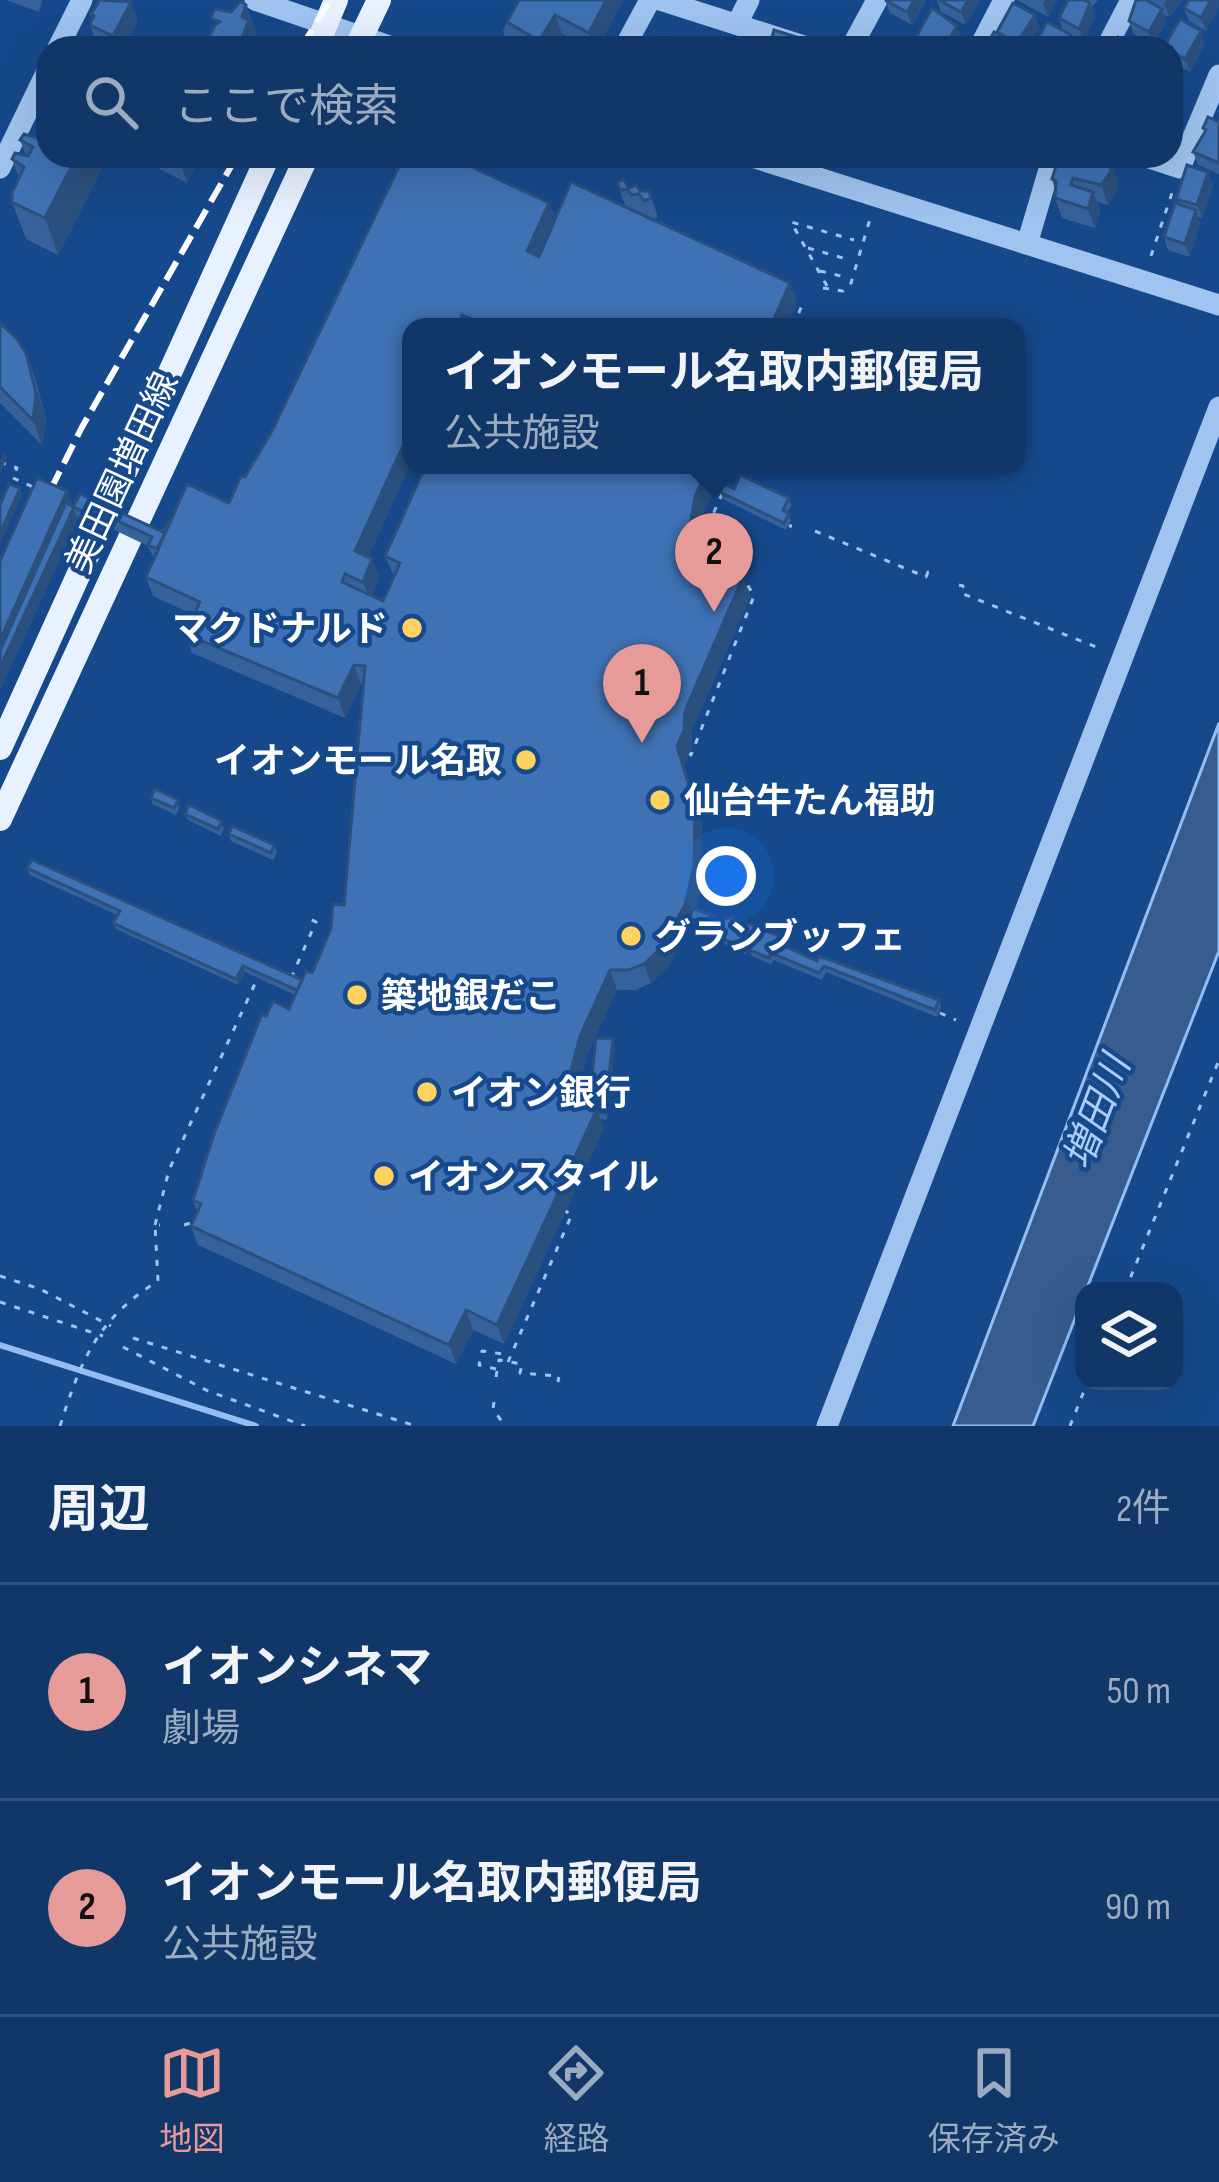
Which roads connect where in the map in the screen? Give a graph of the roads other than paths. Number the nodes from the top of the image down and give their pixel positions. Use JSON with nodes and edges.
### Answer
{"nodes":[{"id":1,"x":82,"y":0,"type":"edge"},
{"id":2,"x":255,"y":0,"type":"edge"},
{"id":3,"x":380,"y":0,"type":"edge"},
{"id":4,"x":650,"y":0,"type":"edge"},
{"id":5,"x":660,"y":0,"type":"edge"},
{"id":6,"x":749,"y":0,"type":"edge"},
{"id":7,"x":877,"y":0,"type":"edge"},
{"id":8,"x":1004,"y":0,"type":"edge"},
{"id":9,"x":1131,"y":0,"type":"edge"},
{"id":10,"x":326,"y":24,"type":"edge"},
{"id":11,"x":736,"y":24,"type":"junction"},
{"id":12,"x":64,"y":36,"type":"edge"},
{"id":13,"x":362,"y":36,"type":"edge"},
{"id":14,"x":630,"y":36,"type":"edge"},
{"id":15,"x":773,"y":36,"type":"edge"},
{"id":16,"x":858,"y":36,"type":"edge"},
{"id":17,"x":985,"y":36,"type":"edge"},
{"id":18,"x":1112,"y":36,"type":"edge"},
{"id":19,"x":1219,"y":75,"type":"edge"},
{"id":20,"x":36,"y":94,"type":"edge"},
{"id":21,"x":1183,"y":161,"type":"edge"},
{"id":22,"x":0,"y":168,"type":"edge"},
{"id":23,"x":263,"y":168,"type":"edge"},
{"id":24,"x":301,"y":168,"type":"edge"},
{"id":25,"x":787,"y":168,"type":"edge"},
{"id":26,"x":1049,"y":168,"type":"edge"},
{"id":27,"x":1027,"y":244,"type":"junction"},
{"id":28,"x":1219,"y":305,"type":"edge"},
{"id":29,"x":1219,"y":407,"type":"edge"},
{"id":30,"x":0,"y":748,"type":"edge"},
{"id":31,"x":0,"y":819,"type":"edge"},
{"id":32,"x":826,"y":1426,"type":"edge"}],
"edges":[{"from":1,"to":12,"type":"street"},
{"from":2,"to":10,"type":"street"},
{"from":3,"to":13,"type":"main road"},
{"from":4,"to":14,"type":"street"},
{"from":5,"to":11,"type":"street"},
{"from":6,"to":11,"type":"street"},
{"from":7,"to":16,"type":"street"},
{"from":8,"to":17,"type":"street"},
{"from":9,"to":18,"type":"street"},
{"from":11,"to":15,"type":"street"},
{"from":19,"to":21,"type":"street"},
{"from":20,"to":22,"type":"street"},
{"from":23,"to":30,"type":"main road","name":"美田園増田線"},
{"from":24,"to":31,"type":"main road","name":"美田園増田線"},
{"from":25,"to":27,"type":"street"},
{"from":26,"to":27,"type":"street"},
{"from":27,"to":28,"type":"street"},
{"from":29,"to":32,"type":"street"}]}
